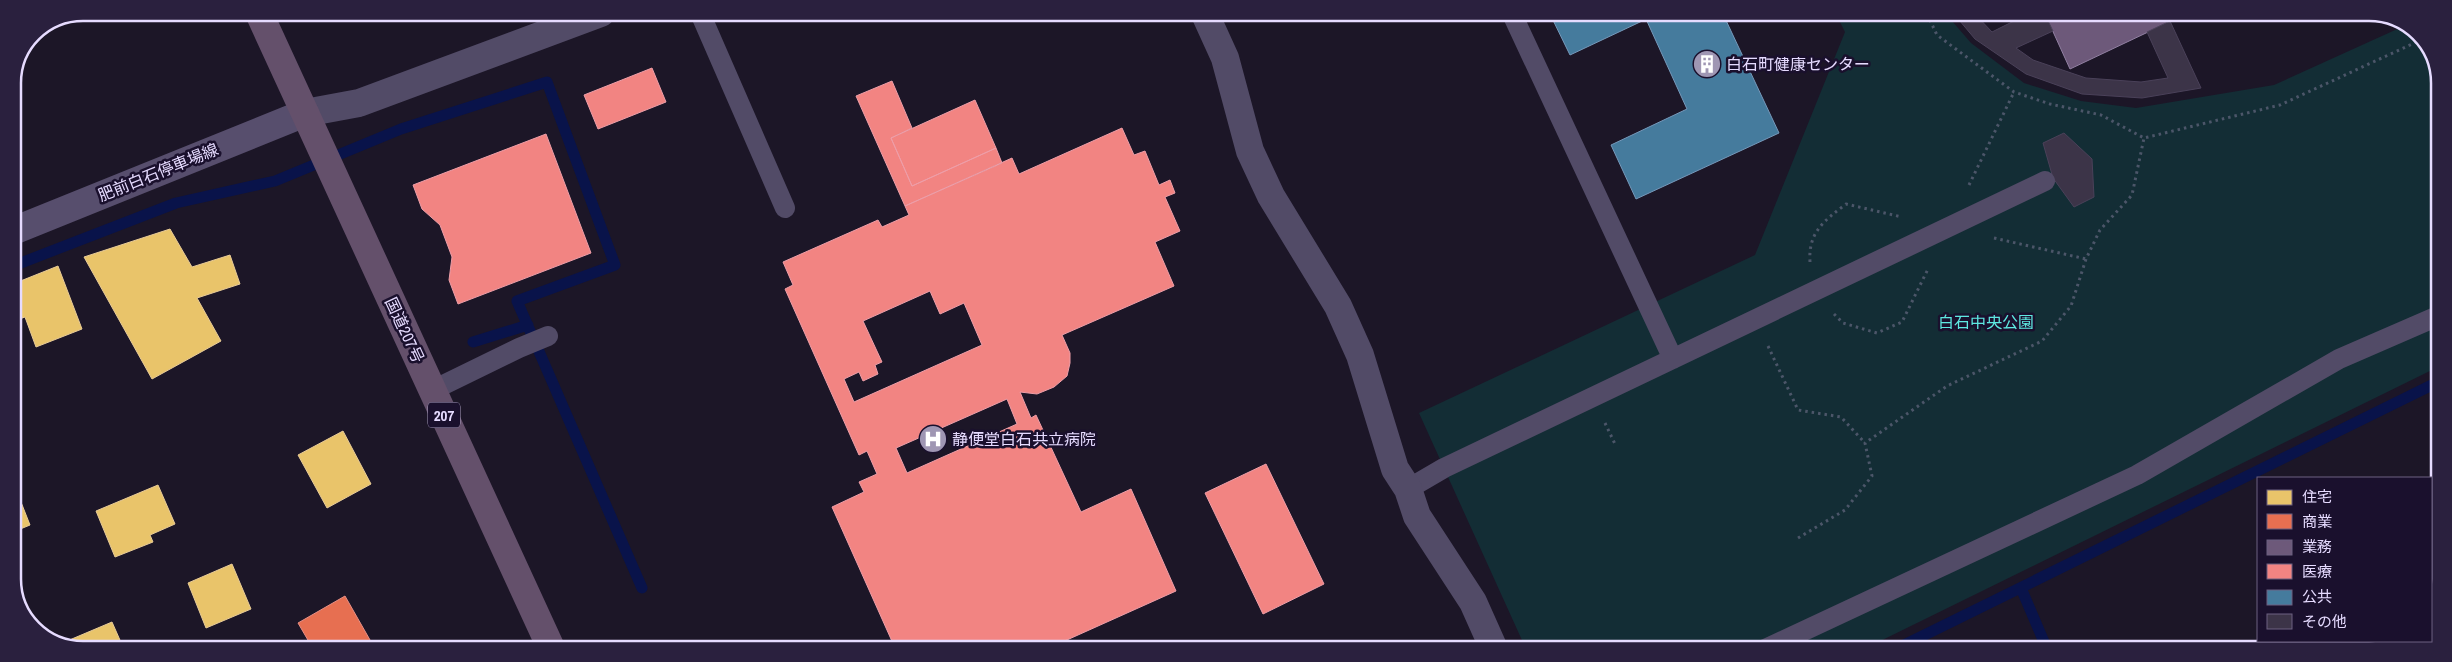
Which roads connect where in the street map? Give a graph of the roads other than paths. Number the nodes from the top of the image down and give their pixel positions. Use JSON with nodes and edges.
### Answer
{"nodes":[{"id":1,"x":263,"y":21,"type":"edge"},
{"id":2,"x":579,"y":21,"type":"edge"},
{"id":3,"x":703,"y":21,"type":"edge"},
{"id":4,"x":1208,"y":21,"type":"edge"},
{"id":5,"x":1515,"y":21,"type":"edge"},
{"id":6,"x":305,"y":113,"type":"junction"},
{"id":7,"x":2045,"y":181,"type":"dead end"},
{"id":8,"x":785,"y":208,"type":"dead end"},
{"id":9,"x":21,"y":227,"type":"edge"},
{"id":10,"x":2431,"y":319,"type":"edge"},
{"id":11,"x":548,"y":336,"type":"dead end"},
{"id":12,"x":1673,"y":359,"type":"junction"},
{"id":13,"x":432,"y":390,"type":"junction"},
{"id":14,"x":1408,"y":489,"type":"junction"},
{"id":15,"x":548,"y":641,"type":"edge"},
{"id":16,"x":1490,"y":641,"type":"edge"},
{"id":17,"x":1782,"y":641,"type":"edge"}],
"edges":[{"from":1,"to":6,"type":"highway","name":"国道207号","number":"207"},
{"from":2,"to":6,"type":"street"},
{"from":3,"to":8,"type":"lane"},
{"from":4,"to":14,"type":"street"},
{"from":5,"to":12,"type":"lane"},
{"from":6,"to":9,"type":"main road","name":"肥前白石停車場線"},
{"from":6,"to":13,"type":"highway","name":"国道207号","number":"207"},
{"from":7,"to":12,"type":"lane"},
{"from":10,"to":17,"type":"lane"},
{"from":11,"to":13,"type":"lane"},
{"from":12,"to":14,"type":"lane"},
{"from":13,"to":15,"type":"highway","name":"国道207号","number":"207"},
{"from":14,"to":16,"type":"street"}]}
